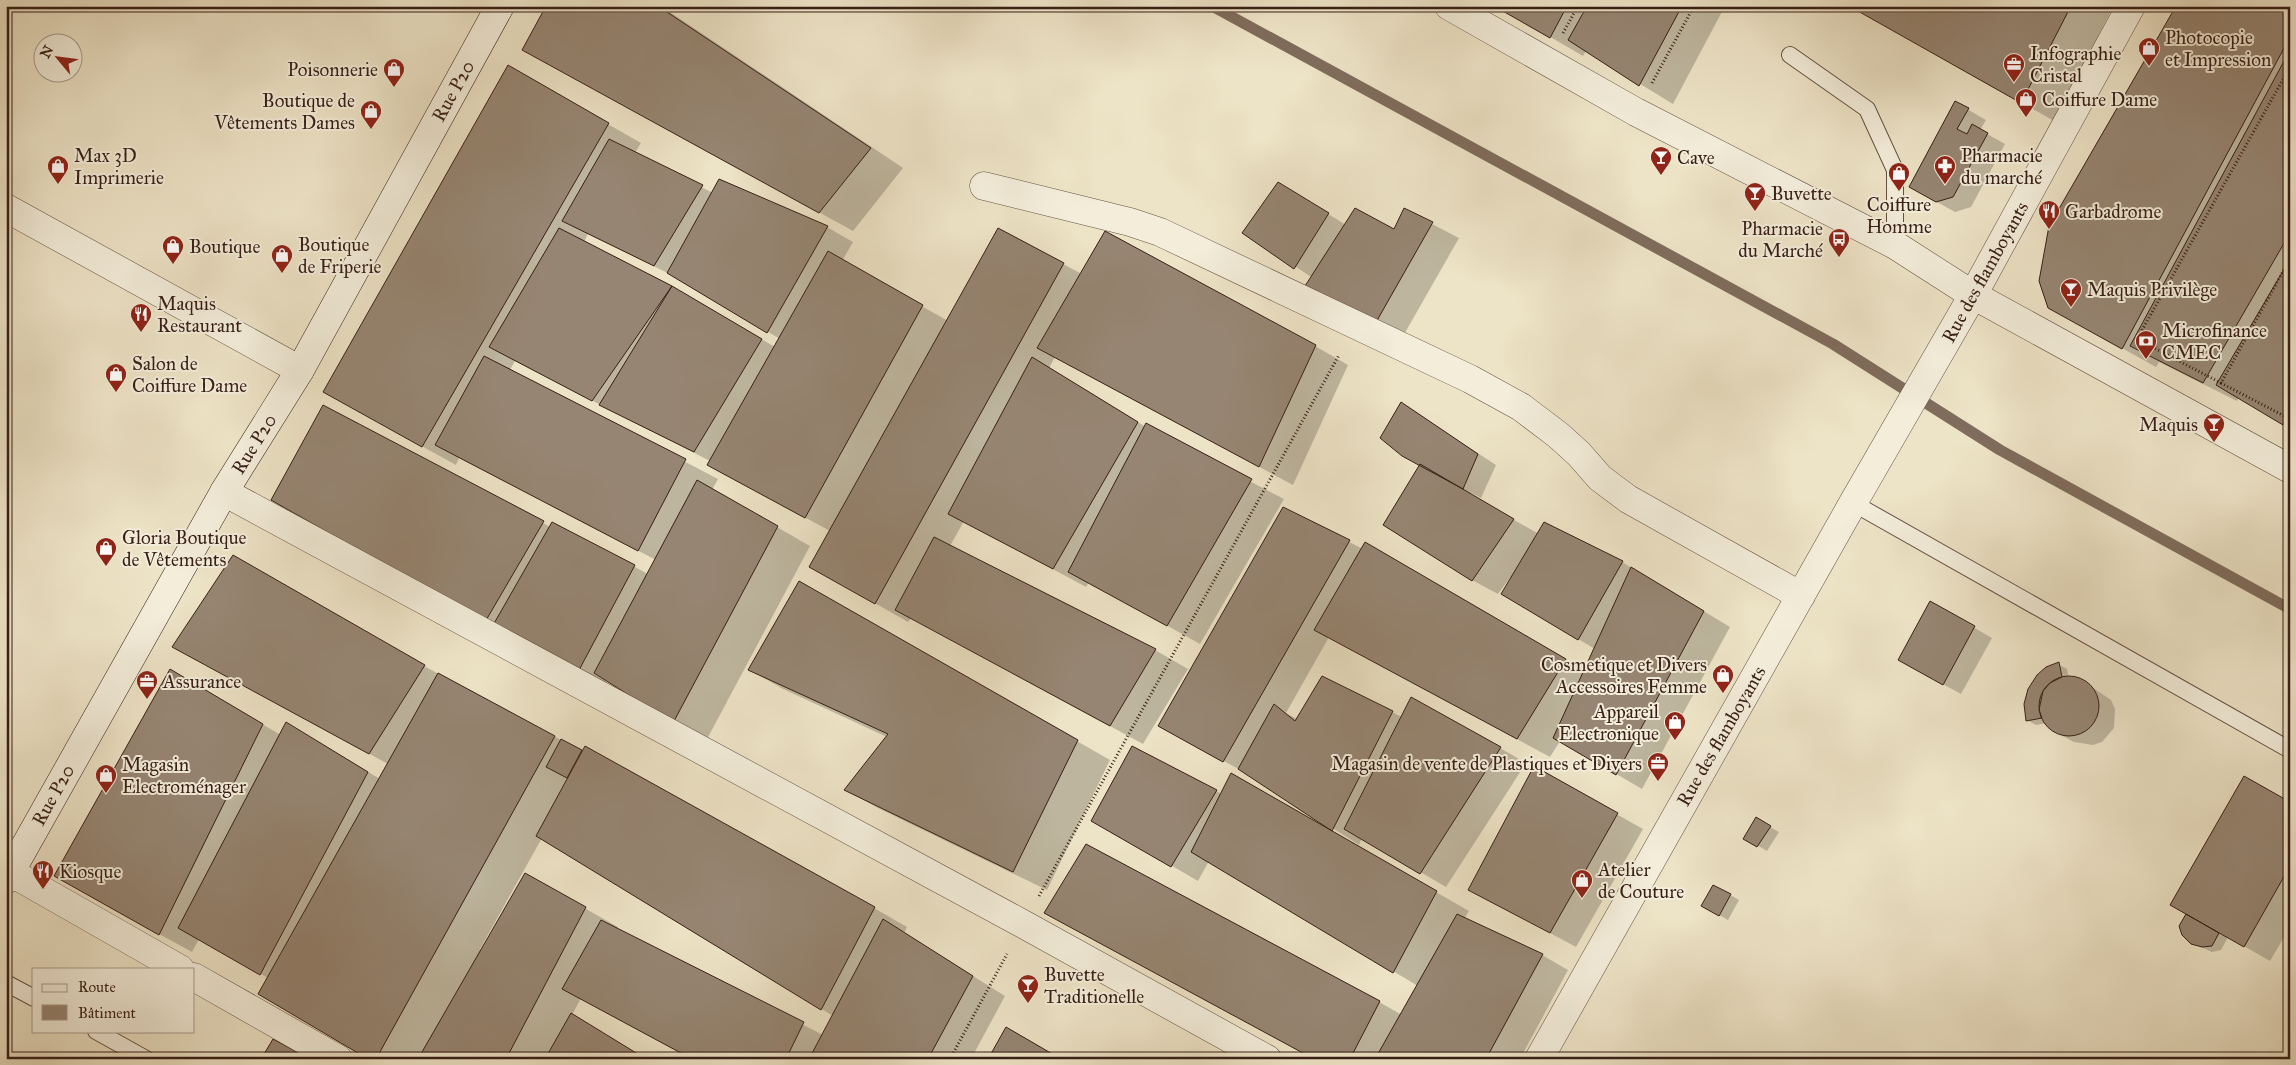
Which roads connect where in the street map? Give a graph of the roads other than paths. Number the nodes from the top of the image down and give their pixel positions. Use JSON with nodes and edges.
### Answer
{"nodes":[{"id":1,"x":500,"y":6,"type":"edge"},
{"id":2,"x":1449,"y":6,"type":"edge"},
{"id":3,"x":2131,"y":6,"type":"edge"},
{"id":4,"x":1790,"y":55,"type":"dead end"},
{"id":5,"x":984,"y":186,"type":"dead end"},
{"id":6,"x":6,"y":208,"type":"edge"},
{"id":7,"x":1895,"y":246,"type":"junction"},
{"id":8,"x":1974,"y":295,"type":"junction"},
{"id":9,"x":300,"y":370,"type":"junction"},
{"id":10,"x":2290,"y":469,"type":"edge"},
{"id":11,"x":224,"y":492,"type":"junction"},
{"id":12,"x":1853,"y":503,"type":"junction"},
{"id":13,"x":1801,"y":596,"type":"junction"},
{"id":14,"x":2290,"y":750,"type":"edge"},
{"id":15,"x":8,"y":876,"type":"edge"},
{"id":16,"x":178,"y":968,"type":"edge"},
{"id":17,"x":195,"y":978,"type":"edge"},
{"id":18,"x":6,"y":982,"type":"edge"},
{"id":19,"x":32,"y":997,"type":"edge"},
{"id":20,"x":98,"y":1032,"type":"edge"},
{"id":21,"x":146,"y":1059,"type":"edge"},
{"id":22,"x":338,"y":1059,"type":"edge"},
{"id":23,"x":1267,"y":1059,"type":"edge"},
{"id":24,"x":1538,"y":1059,"type":"edge"}],
"edges":[{"from":1,"to":9,"type":"street","name":"Rue P20"},
{"from":2,"to":7,"type":"street"},
{"from":3,"to":8,"type":"street","name":"Rue des flamboyants"},
{"from":4,"to":7,"type":"lane"},
{"from":5,"to":13,"type":"street"},
{"from":6,"to":9,"type":"street"},
{"from":7,"to":8,"type":"street"},
{"from":8,"to":10,"type":"street"},
{"from":8,"to":12,"type":"street","name":"Rue des flamboyants"},
{"from":9,"to":11,"type":"street","name":"Rue P20"},
{"from":11,"to":15,"type":"street","name":"Rue P20"},
{"from":11,"to":23,"type":"street"},
{"from":12,"to":13,"type":"street","name":"Rue des flamboyants"},
{"from":12,"to":14,"type":"lane"},
{"from":13,"to":24,"type":"street","name":"Rue des flamboyants"},
{"from":15,"to":16,"type":"street"},
{"from":17,"to":22,"type":"street"},
{"from":18,"to":19,"type":"lane"},
{"from":20,"to":21,"type":"lane"}]}
